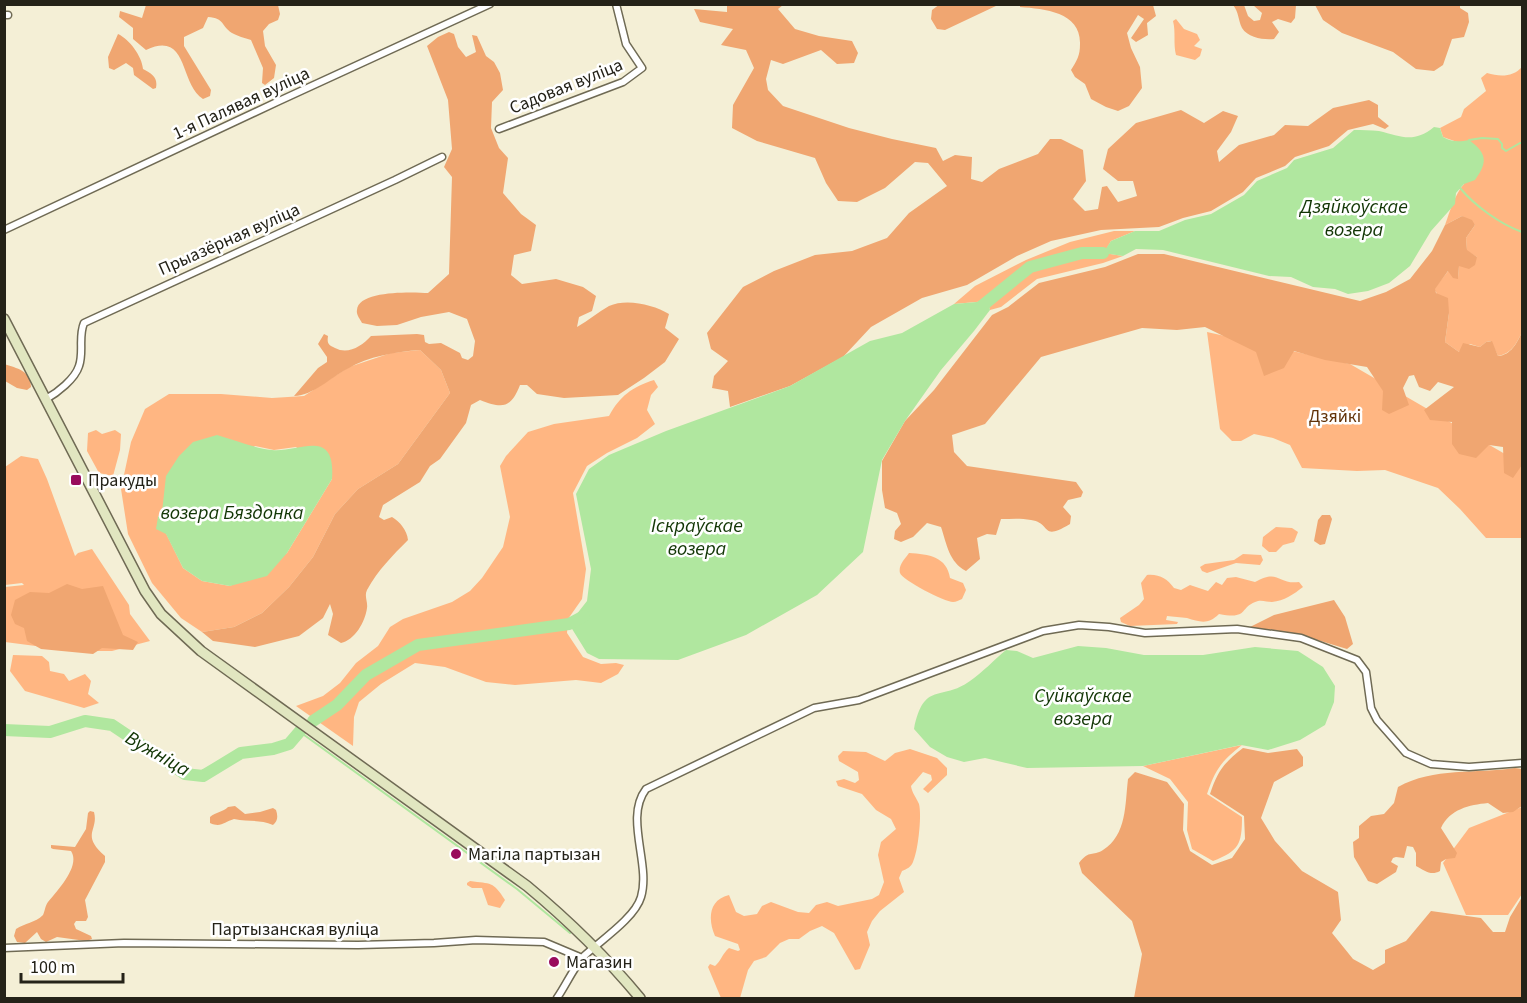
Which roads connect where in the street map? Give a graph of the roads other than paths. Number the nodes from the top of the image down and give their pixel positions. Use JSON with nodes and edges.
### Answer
{"nodes":[{"id":1,"x":490,"y":4,"type":"edge"},
{"id":2,"x":616,"y":4,"type":"edge"},
{"id":3,"x":499,"y":129,"type":"dead end"},
{"id":4,"x":442,"y":157,"type":"dead end"},
{"id":5,"x":4,"y":230,"type":"edge"},
{"id":6,"x":4,"y":319,"type":"edge"},
{"id":7,"x":46,"y":399,"type":"junction"},
{"id":8,"x":1522,"y":763,"type":"edge"},
{"id":9,"x":595,"y":947,"type":"junction"},
{"id":10,"x":4,"y":948,"type":"edge"},
{"id":11,"x":582,"y":958,"type":"junction"},
{"id":12,"x":557,"y":999,"type":"edge"},
{"id":13,"x":640,"y":999,"type":"edge"}],
"edges":[{"from":1,"to":5,"type":"street","name":"1-я Палявая вуліца"},
{"from":2,"to":3,"type":"street","name":"Садовая вуліца"},
{"from":4,"to":7,"type":"street","name":"Прыазёрная вуліца"},
{"from":6,"to":7,"type":"main road"},
{"from":7,"to":9,"type":"main road"},
{"from":8,"to":9,"type":"street"},
{"from":9,"to":11,"type":"street"},
{"from":9,"to":13,"type":"main road"},
{"from":10,"to":11,"type":"street","name":"Партызанская вуліца"},
{"from":11,"to":12,"type":"street"}]}
